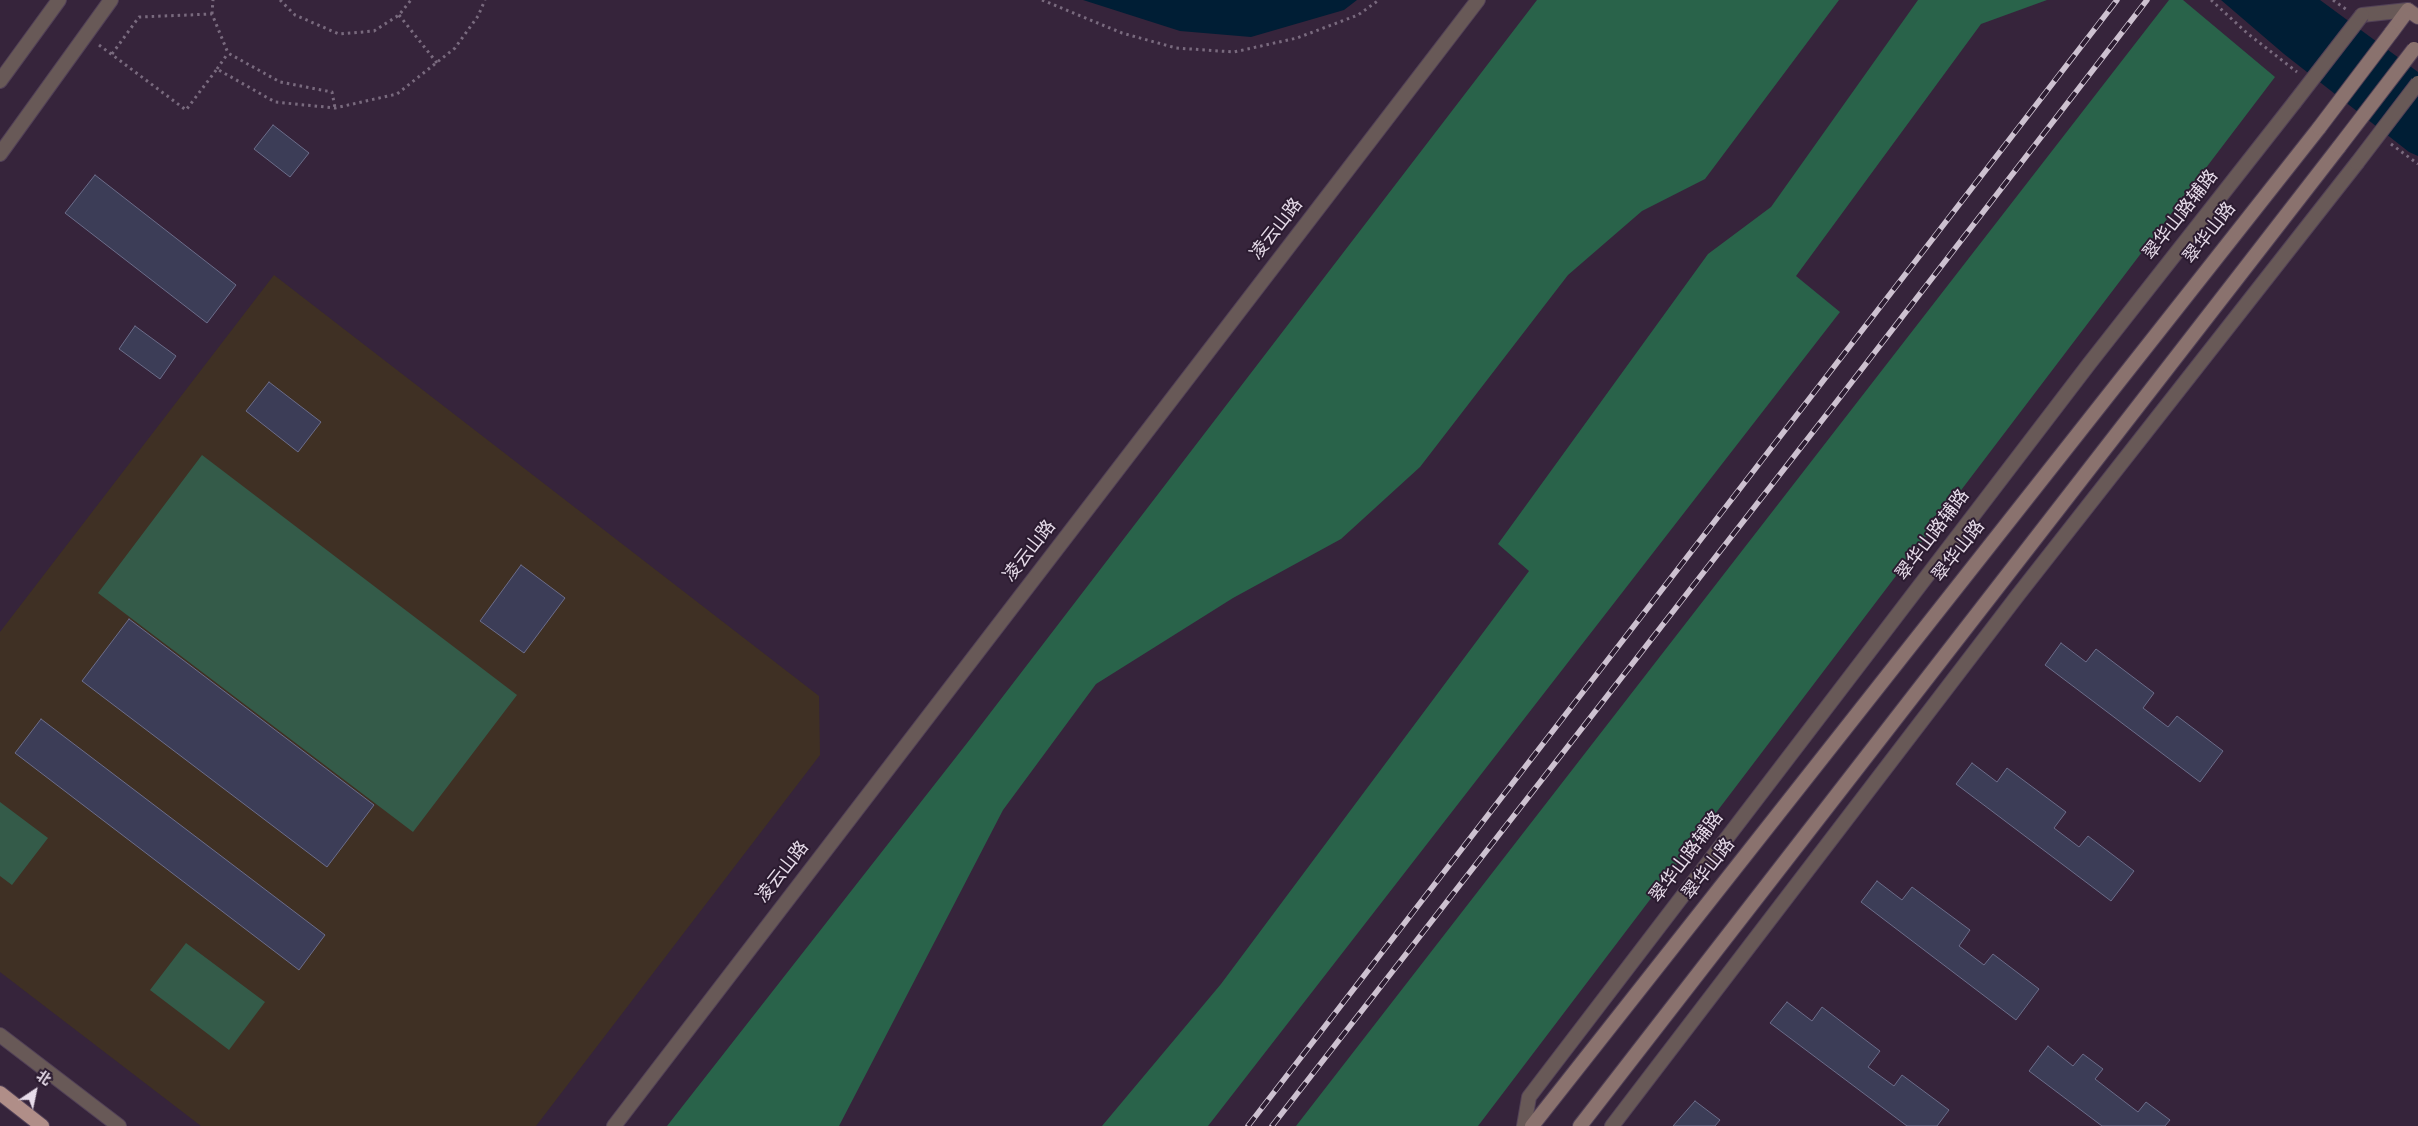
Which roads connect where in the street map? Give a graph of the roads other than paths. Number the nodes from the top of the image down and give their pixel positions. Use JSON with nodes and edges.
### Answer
{"nodes":[{"id":1,"x":59,"y":0,"type":"edge"},
{"id":2,"x":111,"y":0,"type":"edge"},
{"id":3,"x":1478,"y":0,"type":"edge"},
{"id":4,"x":2413,"y":14,"type":"edge"},
{"id":5,"x":2416,"y":46,"type":"edge"},
{"id":6,"x":0,"y":81,"type":"edge"},
{"id":7,"x":2418,"y":84,"type":"edge"},
{"id":8,"x":0,"y":154,"type":"edge"},
{"id":9,"x":0,"y":1035,"type":"edge"},
{"id":10,"x":0,"y":1094,"type":"edge"},
{"id":11,"x":42,"y":1126,"type":"edge"},
{"id":12,"x":119,"y":1126,"type":"edge"},
{"id":13,"x":614,"y":1126,"type":"edge"},
{"id":14,"x":1524,"y":1126,"type":"edge"},
{"id":15,"x":1532,"y":1126,"type":"edge"},
{"id":16,"x":1580,"y":1126,"type":"edge"},
{"id":17,"x":1612,"y":1126,"type":"edge"}],
"edges":[{"from":1,"to":6,"type":"street"},
{"from":2,"to":8,"type":"street"},
{"from":3,"to":13,"type":"street","name":"凌云山路"},
{"from":4,"to":14,"type":"street","name":"翠华山路辅路","bridge":true},
{"from":4,"to":15,"type":"main road","name":"翠华山路","bridge":true},
{"from":5,"to":16,"type":"main road","bridge":true},
{"from":7,"to":17,"type":"street","bridge":true},
{"from":9,"to":12,"type":"street"},
{"from":10,"to":11,"type":"highway"}]}
